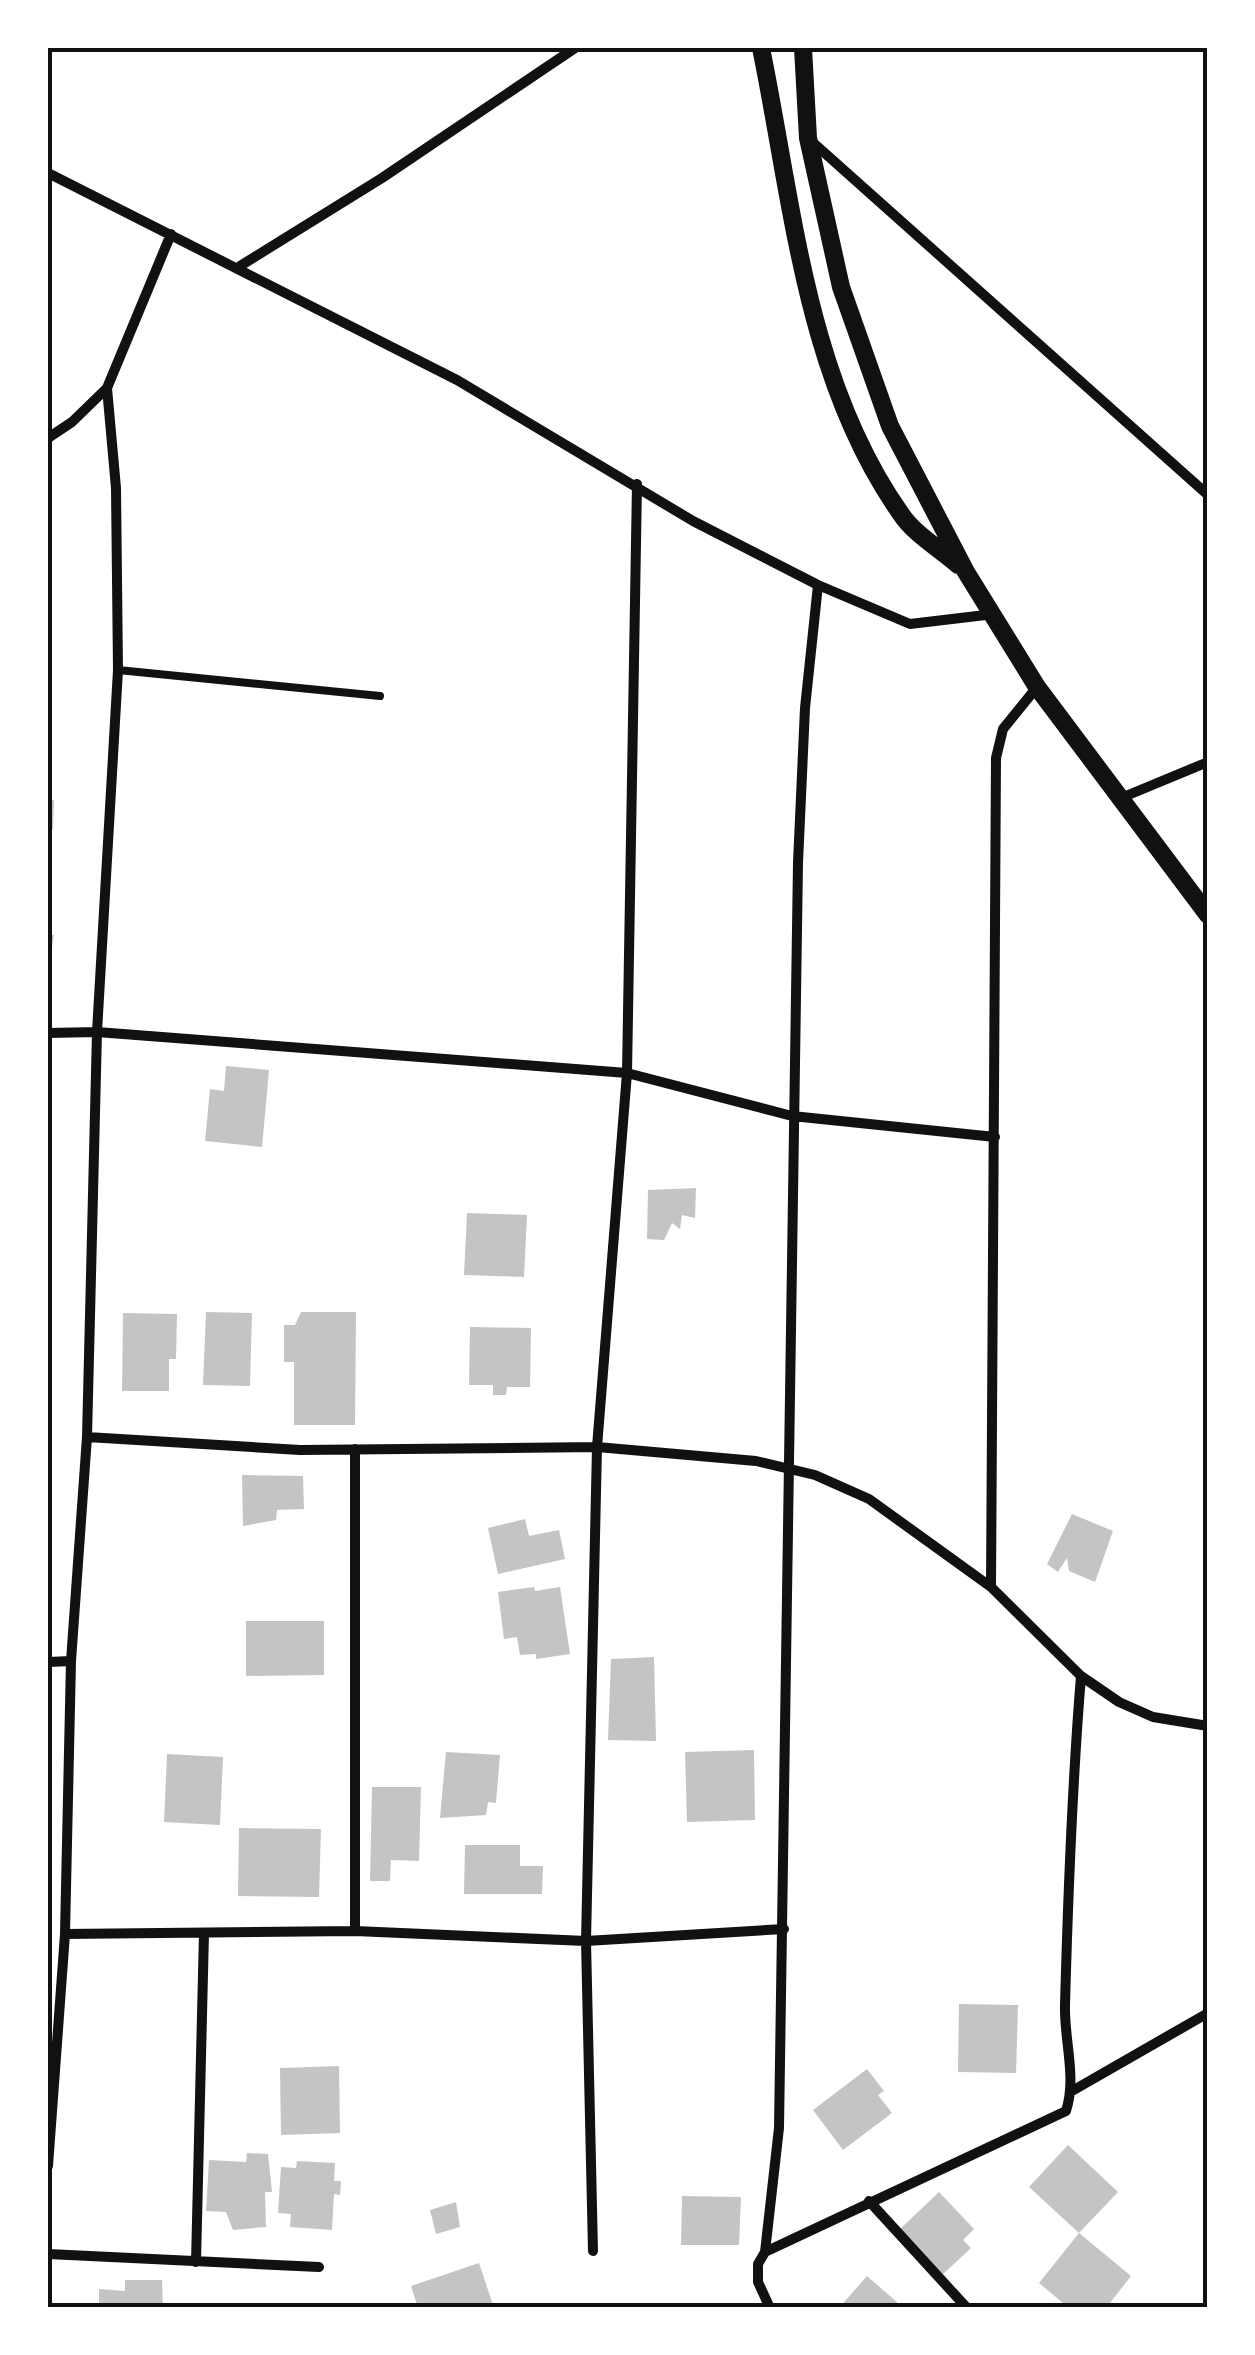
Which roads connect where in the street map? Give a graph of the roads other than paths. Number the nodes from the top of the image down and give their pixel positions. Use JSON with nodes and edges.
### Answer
{"nodes":[{"id":1,"x":575,"y":48,"type":"edge"},
{"id":2,"x":761,"y":48,"type":"edge"},
{"id":3,"x":803,"y":48,"type":"edge"},
{"id":4,"x":808,"y":138,"type":"junction"},
{"id":5,"x":48,"y":173,"type":"edge"},
{"id":6,"x":171,"y":234,"type":"junction"},
{"id":7,"x":240,"y":266,"type":"junction"},
{"id":8,"x":107,"y":388,"type":"junction"},
{"id":9,"x":48,"y":438,"type":"edge"},
{"id":10,"x":637,"y":484,"type":"junction"},
{"id":11,"x":1208,"y":495,"type":"edge"},
{"id":12,"x":966,"y":572,"type":"junction"},
{"id":13,"x":818,"y":585,"type":"junction"},
{"id":14,"x":994,"y":614,"type":"junction"},
{"id":15,"x":118,"y":670,"type":"junction"},
{"id":16,"x":1037,"y":687,"type":"junction"},
{"id":17,"x":380,"y":696,"type":"dead end"},
{"id":18,"x":1208,"y":762,"type":"edge"},
{"id":19,"x":1121,"y":798,"type":"junction"},
{"id":20,"x":1208,"y":915,"type":"edge"},
{"id":21,"x":48,"y":1032,"type":"edge"},
{"id":22,"x":97,"y":1032,"type":"junction"},
{"id":23,"x":627,"y":1073,"type":"junction"},
{"id":24,"x":792,"y":1116,"type":"junction"},
{"id":25,"x":995,"y":1137,"type":"junction"},
{"id":26,"x":87,"y":1436,"type":"junction"},
{"id":27,"x":598,"y":1447,"type":"junction"},
{"id":28,"x":356,"y":1449,"type":"junction"},
{"id":29,"x":788,"y":1468,"type":"junction"},
{"id":30,"x":991,"y":1587,"type":"junction"},
{"id":31,"x":71,"y":1660,"type":"junction"},
{"id":32,"x":48,"y":1662,"type":"edge"},
{"id":33,"x":1082,"y":1676,"type":"junction"},
{"id":34,"x":1208,"y":1726,"type":"edge"},
{"id":35,"x":784,"y":1929,"type":"junction"},
{"id":36,"x":355,"y":1931,"type":"junction"},
{"id":37,"x":204,"y":1932,"type":"junction"},
{"id":38,"x":65,"y":1934,"type":"junction"},
{"id":39,"x":586,"y":1941,"type":"junction"},
{"id":40,"x":1208,"y":2013,"type":"edge"},
{"id":41,"x":1072,"y":2092,"type":"junction"},
{"id":42,"x":48,"y":2166,"type":"edge"},
{"id":43,"x":868,"y":2202,"type":"junction"},
{"id":44,"x":593,"y":2251,"type":"dead end"},
{"id":45,"x":765,"y":2252,"type":"junction"},
{"id":46,"x":48,"y":2254,"type":"edge"},
{"id":47,"x":196,"y":2262,"type":"junction"},
{"id":48,"x":319,"y":2267,"type":"dead end"},
{"id":49,"x":770,"y":2308,"type":"edge"},
{"id":50,"x":967,"y":2308,"type":"edge"}],
"edges":[{"from":1,"to":7,"type":"street"},
{"from":2,"to":12,"type":"street"},
{"from":3,"to":4,"type":"street"},
{"from":4,"to":11,"type":"street"},
{"from":4,"to":12,"type":"street"},
{"from":5,"to":6,"type":"street"},
{"from":6,"to":7,"type":"street"},
{"from":6,"to":8,"type":"street"},
{"from":7,"to":10,"type":"street"},
{"from":8,"to":9,"type":"street"},
{"from":8,"to":15,"type":"street"},
{"from":10,"to":13,"type":"street"},
{"from":10,"to":23,"type":"street"},
{"from":12,"to":14,"type":"street"},
{"from":13,"to":14,"type":"street"},
{"from":13,"to":24,"type":"street"},
{"from":14,"to":16,"type":"street"},
{"from":15,"to":17,"type":"lane"},
{"from":15,"to":22,"type":"street"},
{"from":16,"to":19,"type":"street"},
{"from":16,"to":25,"type":"street"},
{"from":18,"to":19,"type":"street"},
{"from":19,"to":20,"type":"street"},
{"from":21,"to":22,"type":"street"},
{"from":22,"to":23,"type":"street"},
{"from":22,"to":26,"type":"street"},
{"from":23,"to":24,"type":"street"},
{"from":23,"to":27,"type":"street"},
{"from":24,"to":25,"type":"street"},
{"from":24,"to":29,"type":"street"},
{"from":25,"to":30,"type":"street"},
{"from":26,"to":28,"type":"street"},
{"from":26,"to":31,"type":"street"},
{"from":27,"to":28,"type":"street"},
{"from":27,"to":29,"type":"street"},
{"from":27,"to":39,"type":"street"},
{"from":28,"to":36,"type":"street"},
{"from":29,"to":30,"type":"street"},
{"from":29,"to":35,"type":"street"},
{"from":30,"to":33,"type":"street"},
{"from":31,"to":32,"type":"street"},
{"from":31,"to":38,"type":"street"},
{"from":33,"to":34,"type":"street"},
{"from":33,"to":41,"type":"street"},
{"from":35,"to":39,"type":"street"},
{"from":35,"to":45,"type":"street"},
{"from":36,"to":37,"type":"street"},
{"from":36,"to":39,"type":"street"},
{"from":37,"to":38,"type":"street"},
{"from":37,"to":47,"type":"street"},
{"from":38,"to":42,"type":"street"},
{"from":39,"to":44,"type":"street"},
{"from":40,"to":41,"type":"street"},
{"from":41,"to":43,"type":"street"},
{"from":43,"to":45,"type":"street"},
{"from":43,"to":50,"type":"street"},
{"from":45,"to":49,"type":"street"},
{"from":46,"to":47,"type":"street"},
{"from":47,"to":48,"type":"street"}]}
